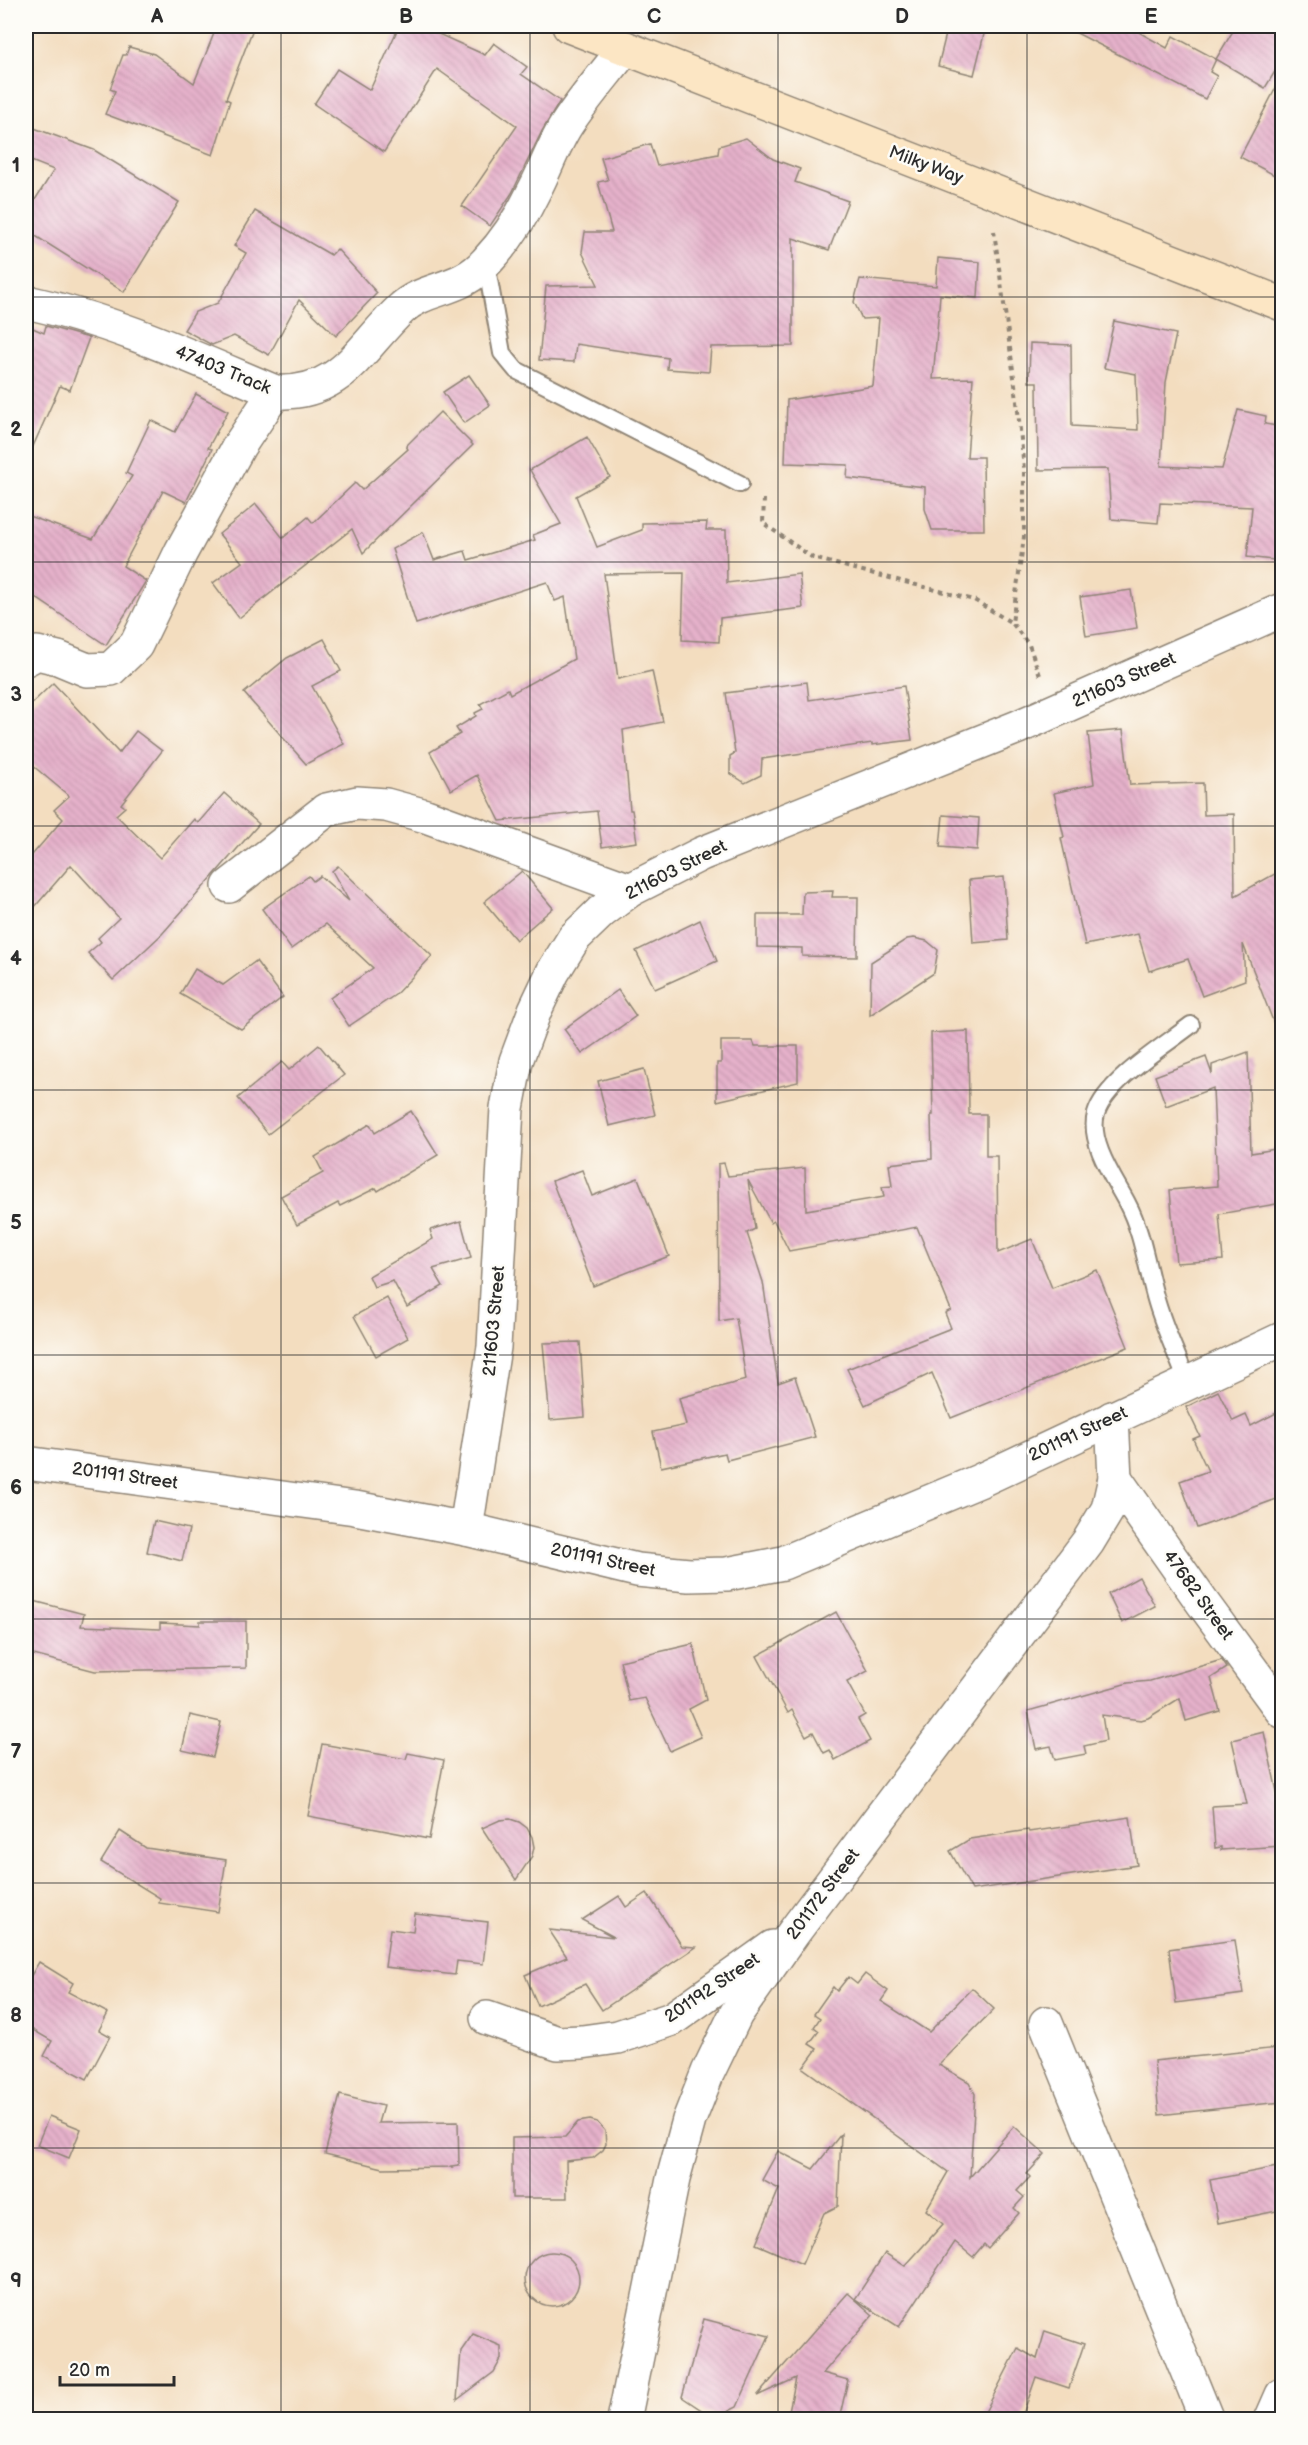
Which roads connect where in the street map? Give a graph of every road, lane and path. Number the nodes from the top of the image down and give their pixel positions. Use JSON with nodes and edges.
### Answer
{"nodes":[{"id":1,"x":568,"y":26,"type":"edge"},
{"id":2,"x":625,"y":48,"type":"junction"},
{"id":3,"x":987,"y":188,"type":"junction"},
{"id":4,"x":486,"y":263,"type":"junction"},
{"id":5,"x":26,"y":302,"type":"edge"},
{"id":6,"x":1282,"y":304,"type":"edge"},
{"id":7,"x":275,"y":392,"type":"junction"},
{"id":8,"x":740,"y":484,"type":"joint"},
{"id":9,"x":1282,"y":610,"type":"edge"},
{"id":10,"x":1012,"y":623,"type":"junction"},
{"id":11,"x":26,"y":659,"type":"edge"},
{"id":12,"x":1053,"y":712,"type":"junction"},
{"id":13,"x":229,"y":886,"type":"dead end"},
{"id":14,"x":630,"y":890,"type":"junction"},
{"id":15,"x":1191,"y":1025,"type":"dead end"},
{"id":16,"x":1282,"y":1339,"type":"edge"},
{"id":17,"x":1188,"y":1384,"type":"junction"},
{"id":18,"x":1112,"y":1418,"type":"junction"},
{"id":19,"x":26,"y":1463,"type":"edge"},
{"id":20,"x":1115,"y":1478,"type":"junction"},
{"id":21,"x":466,"y":1529,"type":"junction"},
{"id":22,"x":1282,"y":1711,"type":"edge"},
{"id":23,"x":794,"y":1932,"type":"junction"},
{"id":24,"x":487,"y":2018,"type":"dead end"},
{"id":25,"x":1046,"y":2023,"type":"dead end"},
{"id":26,"x":1282,"y":2395,"type":"edge"},
{"id":27,"x":624,"y":2420,"type":"edge"},
{"id":28,"x":1207,"y":2420,"type":"edge"},
{"id":29,"x":1271,"y":2420,"type":"edge"}],
"edges":[{"from":1,"to":2,"type":"street","name":"Milky Way"},
{"from":2,"to":3,"type":"street","name":"Milky Way"},
{"from":2,"to":4,"type":"street","name":"47403 Track"},
{"from":3,"to":6,"type":"street","name":"Milky Way"},
{"from":3,"to":10,"type":"path"},
{"from":4,"to":7,"type":"street","name":"47403 Track"},
{"from":4,"to":8,"type":"lane"},
{"from":5,"to":7,"type":"street","name":"47403 Track"},
{"from":7,"to":11,"type":"street"},
{"from":8,"to":10,"type":"path"},
{"from":9,"to":12,"type":"street","name":"211603 Street"},
{"from":10,"to":12,"type":"path"},
{"from":12,"to":14,"type":"street","name":"211603 Street"},
{"from":13,"to":14,"type":"street"},
{"from":14,"to":21,"type":"street","name":"211603 Street"},
{"from":15,"to":17,"type":"lane"},
{"from":16,"to":17,"type":"street","name":"201191 Street"},
{"from":17,"to":18,"type":"street","name":"201191 Street"},
{"from":18,"to":20,"type":"street","name":"201172 Street"},
{"from":18,"to":21,"type":"street","name":"201191 Street"},
{"from":19,"to":21,"type":"street","name":"201191 Street"},
{"from":20,"to":22,"type":"street","name":"47682 Street"},
{"from":20,"to":23,"type":"street","name":"201172 Street"},
{"from":23,"to":24,"type":"street","name":"201192 Street"},
{"from":23,"to":27,"type":"street","name":"201172 Street"},
{"from":25,"to":28,"type":"street"},
{"from":26,"to":29,"type":"street"}]}
